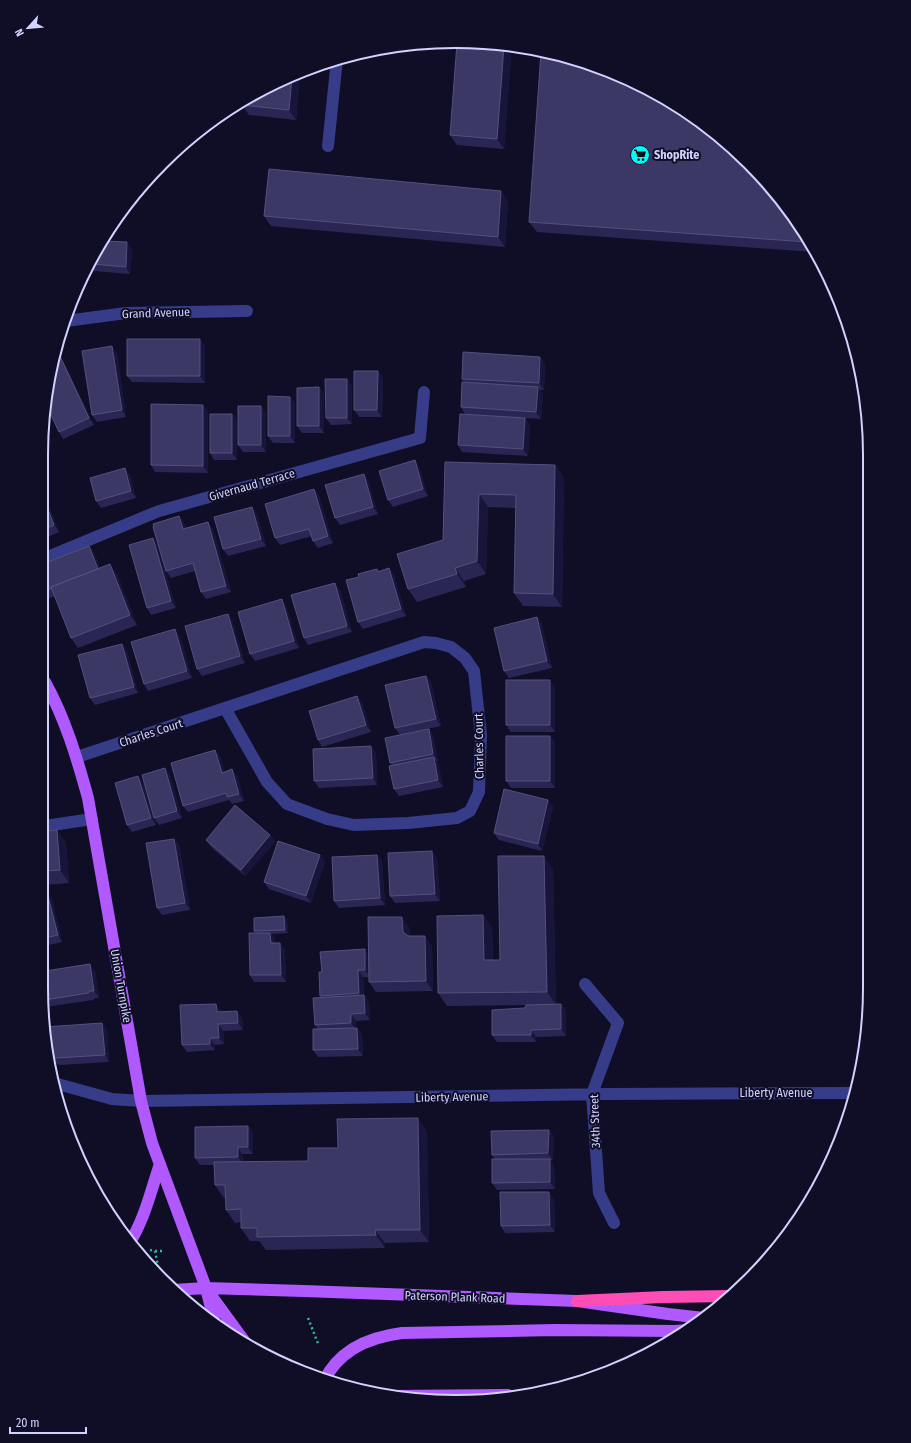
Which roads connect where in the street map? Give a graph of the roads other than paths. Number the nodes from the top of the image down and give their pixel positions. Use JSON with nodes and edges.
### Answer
{"nodes":[{"id":1,"x":337,"y":66,"type":"edge"},
{"id":2,"x":328,"y":146,"type":"dead end"},
{"id":3,"x":246,"y":311,"type":"dead end"},
{"id":4,"x":72,"y":320,"type":"edge"},
{"id":5,"x":424,"y":392,"type":"dead end"},
{"id":6,"x":48,"y":556,"type":"edge"},
{"id":7,"x":48,"y":690,"type":"edge"},
{"id":8,"x":225,"y":708,"type":"junction"},
{"id":9,"x":77,"y":757,"type":"junction"},
{"id":10,"x":92,"y":819,"type":"junction"},
{"id":11,"x":48,"y":826,"type":"edge"},
{"id":12,"x":585,"y":984,"type":"dead end"},
{"id":13,"x":60,"y":1085,"type":"edge"},
{"id":14,"x":849,"y":1093,"type":"edge"},
{"id":15,"x":592,"y":1094,"type":"junction"},
{"id":16,"x":141,"y":1101,"type":"junction"},
{"id":17,"x":160,"y":1164,"type":"junction"},
{"id":18,"x":614,"y":1223,"type":"dead end"},
{"id":19,"x":133,"y":1237,"type":"edge"},
{"id":20,"x":206,"y":1288,"type":"junction"},
{"id":21,"x":182,"y":1289,"type":"edge"},
{"id":22,"x":721,"y":1296,"type":"edge"},
{"id":23,"x":577,"y":1302,"type":"junction"},
{"id":24,"x":213,"y":1315,"type":"edge"},
{"id":25,"x":695,"y":1317,"type":"edge"},
{"id":26,"x":237,"y":1331,"type":"edge"},
{"id":27,"x":674,"y":1331,"type":"edge"},
{"id":28,"x":328,"y":1374,"type":"edge"}],
"edges":[{"from":1,"to":2,"type":"street"},
{"from":3,"to":4,"type":"street","name":"Grand Avenue"},
{"from":5,"to":6,"type":"street","name":"Givernaud Terrace"},
{"from":7,"to":9,"type":"main road","name":"Union Turnpike"},
{"from":8,"to":8,"type":"street","name":"Charles Court"},
{"from":8,"to":9,"type":"street","name":"Charles Court"},
{"from":9,"to":10,"type":"main road","name":"Union Turnpike"},
{"from":10,"to":11,"type":"street"},
{"from":10,"to":16,"type":"main road","name":"Union Turnpike"},
{"from":12,"to":15,"type":"street","name":"34th Street"},
{"from":13,"to":16,"type":"street","name":"Liberty Avenue"},
{"from":14,"to":15,"type":"street","name":"Liberty Avenue"},
{"from":15,"to":16,"type":"street","name":"Liberty Avenue"},
{"from":15,"to":18,"type":"street","name":"34th Street"},
{"from":16,"to":17,"type":"main road","name":"Union Turnpike"},
{"from":17,"to":19,"type":"main road"},
{"from":17,"to":20,"type":"main road","name":"Union Turnpike"},
{"from":20,"to":21,"type":"main road","name":"Paterson Plank Road"},
{"from":20,"to":23,"type":"main road","name":"Paterson Plank Road"},
{"from":20,"to":24,"type":"main road"},
{"from":20,"to":26,"type":"main road"},
{"from":22,"to":23,"type":"highway"},
{"from":23,"to":25,"type":"main road","name":"Paterson Plank Road"},
{"from":27,"to":28,"type":"main road"}]}
